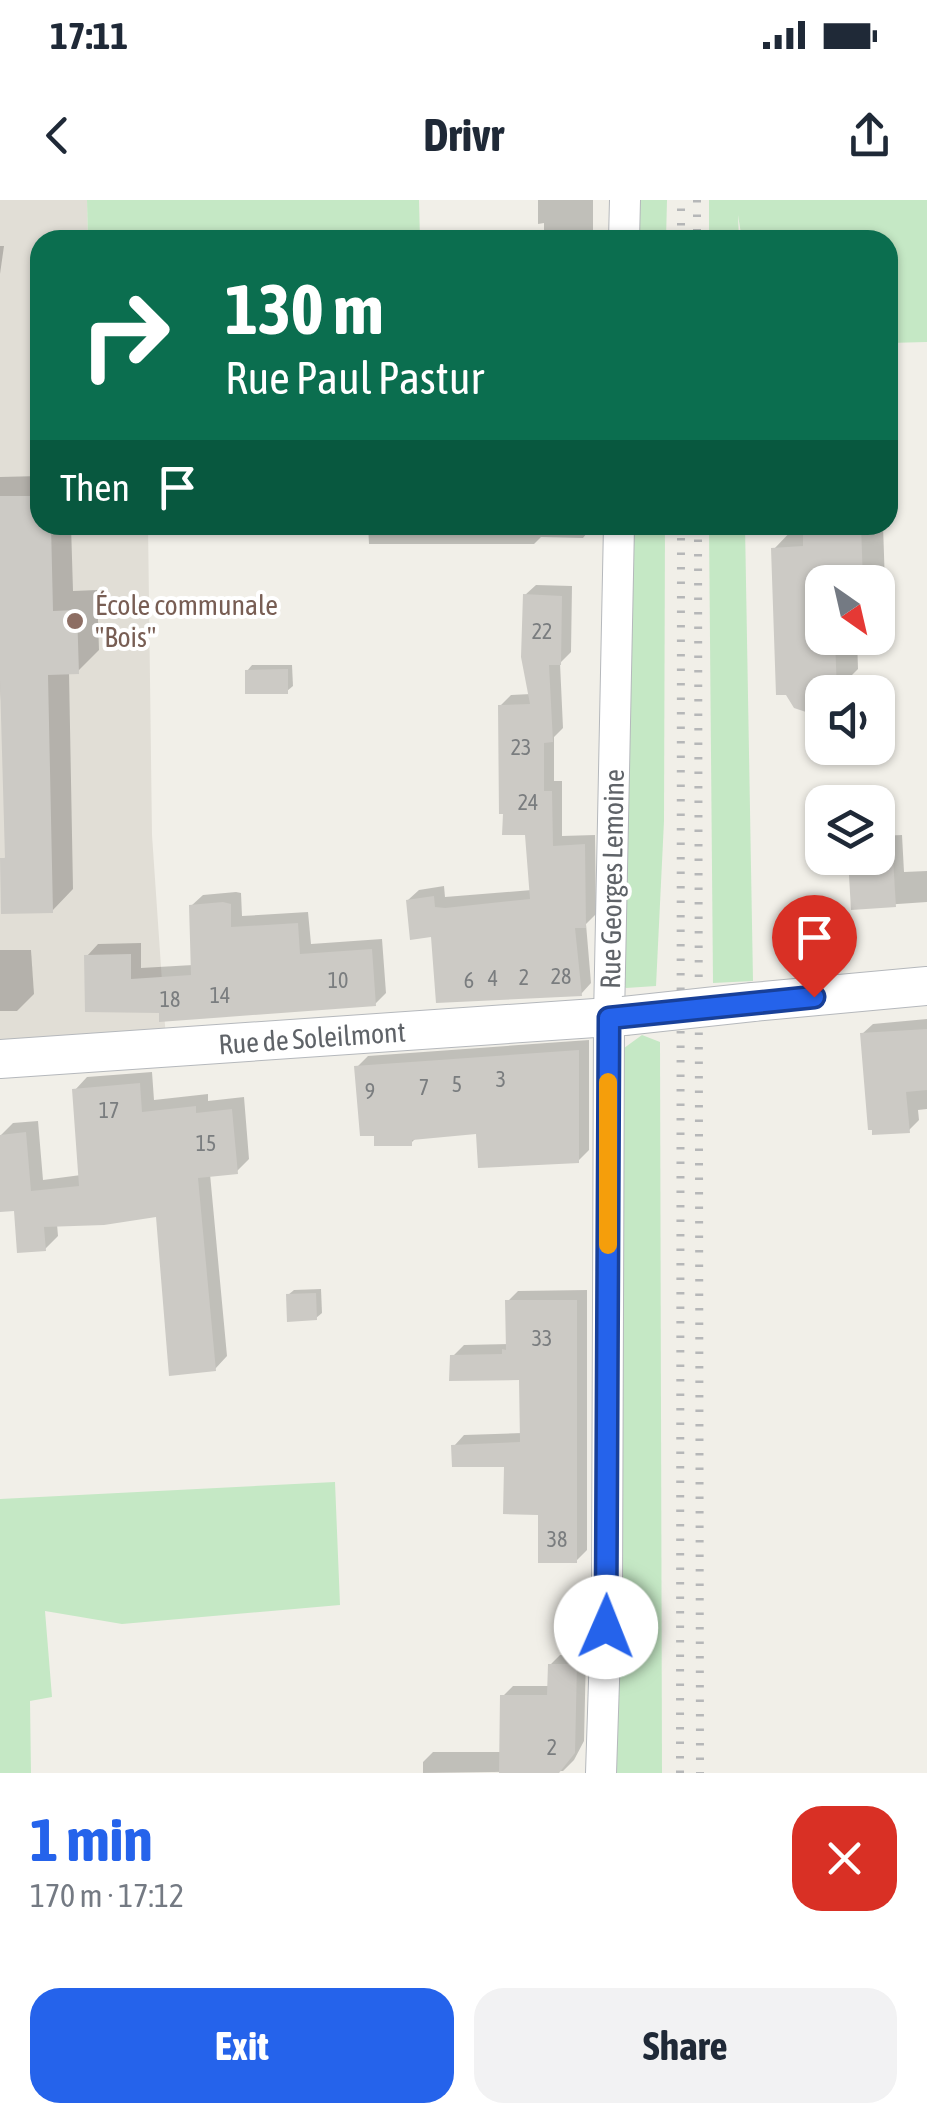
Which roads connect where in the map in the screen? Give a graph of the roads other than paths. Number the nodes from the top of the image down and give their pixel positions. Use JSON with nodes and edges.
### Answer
{"nodes":[{"id":1,"x":625,"y":200,"type":"edge"},
{"id":2,"x":624,"y":230,"type":"edge"},
{"id":3,"x":619,"y":535,"type":"edge"},
{"id":4,"x":927,"y":986,"type":"edge"},
{"id":5,"x":616,"y":1017,"type":"junction"},
{"id":6,"x":0,"y":1059,"type":"edge"},
{"id":7,"x":601,"y":1773,"type":"edge"}],
"edges":[{"from":1,"to":2,"type":"street"},
{"from":3,"to":5,"type":"street","name":"Rue Georges Lemoine"},
{"from":4,"to":5,"type":"street","name":"Rue de Soleilmont","bridge":true},
{"from":5,"to":6,"type":"street","name":"Rue de Soleilmont"},
{"from":5,"to":7,"type":"street","name":"Rue Georges Lemoine"}]}
